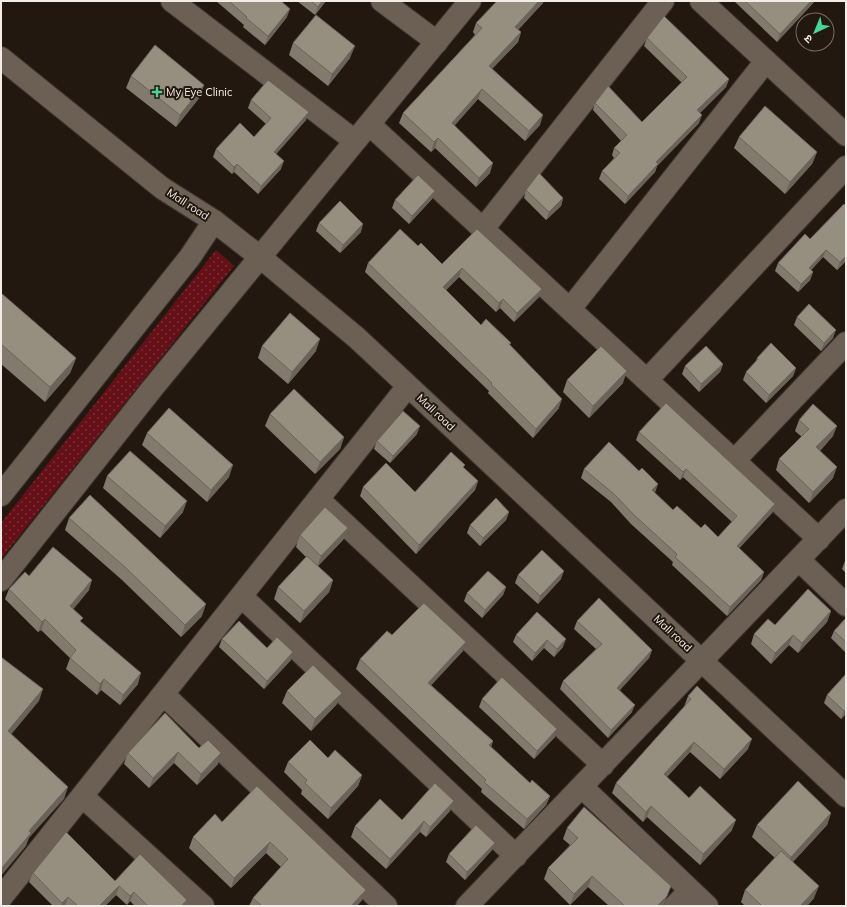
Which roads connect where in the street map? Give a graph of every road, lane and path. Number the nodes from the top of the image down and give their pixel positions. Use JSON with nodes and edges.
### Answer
{"nodes":[{"id":1,"x":172,"y":1,"type":"edge"},
{"id":2,"x":382,"y":1,"type":"edge"},
{"id":3,"x":470,"y":1,"type":"edge"},
{"id":4,"x":663,"y":1,"type":"edge"},
{"id":5,"x":701,"y":1,"type":"edge"},
{"id":6,"x":437,"y":42,"type":"junction"},
{"id":7,"x":1,"y":58,"type":"edge"},
{"id":8,"x":766,"y":61,"type":"junction"},
{"id":9,"x":369,"y":124,"type":"junction"},
{"id":10,"x":846,"y":135,"type":"edge"},
{"id":11,"x":355,"y":141,"type":"junction"},
{"id":12,"x":846,"y":167,"type":"edge"},
{"id":13,"x":214,"y":221,"type":"junction"},
{"id":14,"x":483,"y":229,"type":"junction"},
{"id":15,"x":260,"y":257,"type":"junction"},
{"id":16,"x":570,"y":309,"type":"junction"},
{"id":17,"x":846,"y":343,"type":"edge"},
{"id":18,"x":647,"y":380,"type":"junction"},
{"id":19,"x":408,"y":386,"type":"junction"},
{"id":20,"x":734,"y":461,"type":"junction"},
{"id":21,"x":1,"y":496,"type":"edge"},
{"id":22,"x":318,"y":499,"type":"junction"},
{"id":23,"x":846,"y":510,"type":"edge"},
{"id":24,"x":819,"y":539,"type":"junction"},
{"id":25,"x":798,"y":560,"type":"junction"},
{"id":26,"x":1,"y":580,"type":"edge"},
{"id":27,"x":241,"y":596,"type":"junction"},
{"id":28,"x":846,"y":605,"type":"edge"},
{"id":29,"x":703,"y":661,"type":"junction"},
{"id":30,"x":163,"y":694,"type":"junction"},
{"id":31,"x":604,"y":765,"type":"junction"},
{"id":32,"x":582,"y":787,"type":"junction"},
{"id":33,"x":82,"y":796,"type":"junction"},
{"id":34,"x":846,"y":796,"type":"edge"},
{"id":35,"x":516,"y":856,"type":"junction"},
{"id":36,"x":690,"y":890,"type":"junction"},
{"id":37,"x":7,"y":899,"type":"edge"},
{"id":38,"x":203,"y":906,"type":"edge"},
{"id":39,"x":386,"y":906,"type":"edge"},
{"id":40,"x":467,"y":906,"type":"edge"},
{"id":41,"x":675,"y":906,"type":"edge"},
{"id":42,"x":707,"y":906,"type":"edge"}],
"edges":[{"from":1,"to":11,"type":"street"},
{"from":2,"to":6,"type":"street"},
{"from":3,"to":6,"type":"street"},
{"from":4,"to":14,"type":"street"},
{"from":5,"to":8,"type":"street"},
{"from":6,"to":9,"type":"street"},
{"from":7,"to":13,"type":"street","name":"Mall road"},
{"from":8,"to":10,"type":"street"},
{"from":8,"to":16,"type":"street"},
{"from":9,"to":11,"type":"street"},
{"from":9,"to":14,"type":"street"},
{"from":11,"to":15,"type":"street"},
{"from":12,"to":18,"type":"street"},
{"from":13,"to":15,"type":"street","name":"Mall road"},
{"from":13,"to":21,"type":"street"},
{"from":14,"to":16,"type":"street"},
{"from":15,"to":19,"type":"street","name":"Mall road"},
{"from":15,"to":26,"type":"street"},
{"from":16,"to":18,"type":"street"},
{"from":17,"to":20,"type":"street"},
{"from":18,"to":20,"type":"street"},
{"from":19,"to":22,"type":"street"},
{"from":19,"to":29,"type":"street","name":"Mall road"},
{"from":20,"to":24,"type":"street"},
{"from":22,"to":27,"type":"street"},
{"from":22,"to":31,"type":"street"},
{"from":23,"to":24,"type":"street"},
{"from":24,"to":25,"type":"street"},
{"from":25,"to":28,"type":"street"},
{"from":25,"to":29,"type":"street"},
{"from":27,"to":30,"type":"street"},
{"from":27,"to":35,"type":"street"},
{"from":29,"to":31,"type":"street"},
{"from":29,"to":34,"type":"street","name":"Mall road"},
{"from":30,"to":33,"type":"street"},
{"from":30,"to":39,"type":"street"},
{"from":31,"to":32,"type":"street"},
{"from":32,"to":35,"type":"street"},
{"from":32,"to":36,"type":"street"},
{"from":33,"to":37,"type":"street"},
{"from":33,"to":38,"type":"street"},
{"from":35,"to":40,"type":"street"},
{"from":36,"to":41,"type":"street"},
{"from":36,"to":42,"type":"street"}]}
